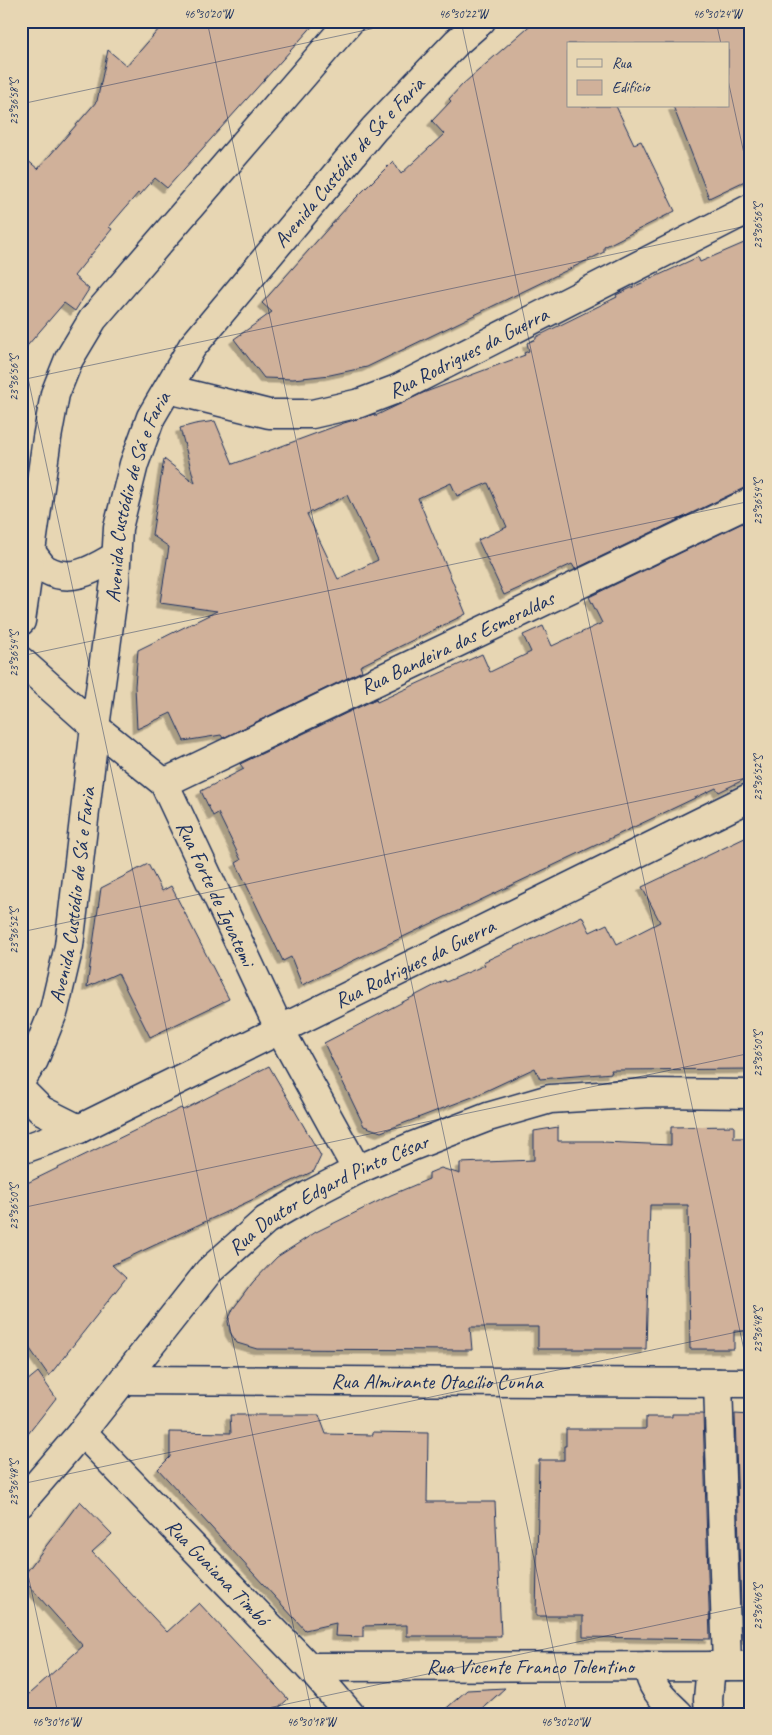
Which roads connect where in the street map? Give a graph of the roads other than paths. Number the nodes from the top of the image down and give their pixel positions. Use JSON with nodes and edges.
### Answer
{"nodes":[{"id":1,"x":350,"y":21,"type":"edge"},
{"id":2,"x":481,"y":21,"type":"edge"},
{"id":3,"x":751,"y":208,"type":"edge"},
{"id":4,"x":168,"y":389,"type":"junction"},
{"id":5,"x":751,"y":502,"type":"edge"},
{"id":6,"x":31,"y":552,"type":"junction"},
{"id":7,"x":116,"y":556,"type":"junction"},
{"id":8,"x":21,"y":621,"type":"edge"},
{"id":9,"x":21,"y":661,"type":"edge"},
{"id":10,"x":95,"y":727,"type":"junction"},
{"id":11,"x":164,"y":783,"type":"junction"},
{"id":12,"x":751,"y":797,"type":"edge"},
{"id":13,"x":280,"y":1030,"type":"junction"},
{"id":14,"x":21,"y":1080,"type":"edge"},
{"id":15,"x":21,"y":1090,"type":"edge"},
{"id":16,"x":751,"y":1094,"type":"edge"},
{"id":17,"x":79,"y":1128,"type":"junction"},
{"id":18,"x":21,"y":1150,"type":"edge"},
{"id":19,"x":357,"y":1170,"type":"junction"},
{"id":20,"x":124,"y":1380,"type":"junction"},
{"id":21,"x":718,"y":1383,"type":"junction"},
{"id":22,"x":751,"y":1383,"type":"edge"},
{"id":23,"x":82,"y":1432,"type":"junction"},
{"id":24,"x":21,"y":1503,"type":"edge"},
{"id":25,"x":648,"y":1666,"type":"junction"},
{"id":26,"x":729,"y":1666,"type":"edge"},
{"id":27,"x":309,"y":1667,"type":"junction"},
{"id":28,"x":350,"y":1714,"type":"edge"},
{"id":29,"x":679,"y":1714,"type":"edge"},
{"id":30,"x":709,"y":1714,"type":"edge"}],
"edges":[{"from":1,"to":6,"type":"street"},
{"from":2,"to":4,"type":"street","name":"Avenida Custódio de Sá e Faria"},
{"from":3,"to":4,"type":"street","name":"Rua Rodrigues da Guerra"},
{"from":4,"to":7,"type":"street","name":"Avenida Custódio de Sá e Faria"},
{"from":5,"to":11,"type":"street","name":"Rua Bandeira das Esmeraldas"},
{"from":6,"to":7,"type":"street"},
{"from":6,"to":8,"type":"street"},
{"from":7,"to":10,"type":"street","name":"Avenida Custódio de Sá e Faria"},
{"from":9,"to":10,"type":"street","name":"Rua Forte de Iguatemi"},
{"from":10,"to":11,"type":"street","name":"Rua Forte de Iguatemi"},
{"from":10,"to":14,"type":"street","name":"Avenida Custódio de Sá e Faria"},
{"from":11,"to":13,"type":"street","name":"Rua Forte de Iguatemi"},
{"from":12,"to":13,"type":"street","name":"Rua Rodrigues da Guerra"},
{"from":13,"to":17,"type":"street","name":"Rua Rodrigues da Guerra"},
{"from":13,"to":19,"type":"street","name":"Rua Forte de Iguatemi"},
{"from":15,"to":17,"type":"street"},
{"from":16,"to":19,"type":"street","name":"Rua Doutor Edgard Pinto César"},
{"from":17,"to":18,"type":"street","name":"Rua Rodrigues da Guerra"},
{"from":19,"to":20,"type":"street","name":"Rua Doutor Edgard Pinto César"},
{"from":20,"to":21,"type":"street","name":"Rua Almirante Otacílio Cunha"},
{"from":20,"to":23,"type":"street","name":"Rua Doutor Edgard Pinto César"},
{"from":21,"to":22,"type":"street","name":"Rua Almirante Otacílio Cunha"},
{"from":21,"to":26,"type":"street"},
{"from":23,"to":24,"type":"street","name":"Rua Doutor Edgard Pinto César"},
{"from":23,"to":27,"type":"street","name":"Rua Guaiana Timbó"},
{"from":25,"to":26,"type":"street","name":"Rua Vicente Franco Tolentino"},
{"from":25,"to":27,"type":"street","name":"Rua Vicente Franco Tolentino"},
{"from":25,"to":29,"type":"street"},
{"from":26,"to":30,"type":"street"},
{"from":27,"to":28,"type":"street","name":"Rua Guaiana Timbó"}]}
